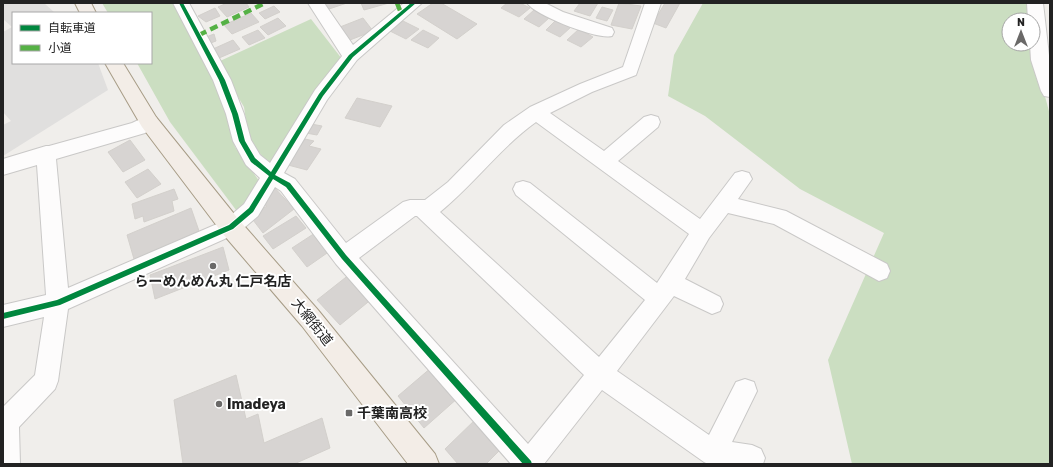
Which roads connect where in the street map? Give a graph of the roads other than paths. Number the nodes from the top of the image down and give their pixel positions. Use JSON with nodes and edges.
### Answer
{"nodes":[{"id":1,"x":83,"y":3,"type":"edge"},
{"id":2,"x":181,"y":3,"type":"edge"},
{"id":3,"x":316,"y":3,"type":"edge"},
{"id":4,"x":414,"y":3,"type":"edge"},
{"id":5,"x":535,"y":3,"type":"edge"},
{"id":6,"x":1035,"y":3,"type":"edge"},
{"id":7,"x":650,"y":4,"type":"edge"},
{"id":8,"x":88,"y":12,"type":"edge"},
{"id":9,"x":606,"y":32,"type":"dead end"},
{"id":10,"x":351,"y":56,"type":"junction"},
{"id":11,"x":1045,"y":59,"type":"edge"},
{"id":12,"x":115,"y":64,"type":"edge"},
{"id":13,"x":1050,"y":91,"type":"edge"},
{"id":14,"x":536,"y":112,"type":"junction"},
{"id":15,"x":150,"y":122,"type":"junction"},
{"id":16,"x":651,"y":122,"type":"dead end"},
{"id":17,"x":46,"y":153,"type":"junction"},
{"id":18,"x":605,"y":161,"type":"junction"},
{"id":19,"x":3,"y":167,"type":"edge"},
{"id":20,"x":272,"y":176,"type":"junction"},
{"id":21,"x":742,"y":179,"type":"dead end"},
{"id":22,"x":523,"y":190,"type":"dead end"},
{"id":23,"x":724,"y":204,"type":"junction"},
{"id":24,"x":426,"y":210,"type":"junction"},
{"id":25,"x":231,"y":227,"type":"junction"},
{"id":26,"x":702,"y":232,"type":"junction"},
{"id":27,"x":344,"y":257,"type":"junction"},
{"id":28,"x":879,"y":271,"type":"dead end"},
{"id":29,"x":665,"y":291,"type":"junction"},
{"id":30,"x":58,"y":303,"type":"junction"},
{"id":31,"x":712,"y":304,"type":"dead end"},
{"id":32,"x":3,"y":316,"type":"edge"},
{"id":33,"x":600,"y":374,"type":"junction"},
{"id":34,"x":745,"y":391,"type":"dead end"},
{"id":35,"x":713,"y":453,"type":"junction"},
{"id":36,"x":752,"y":458,"type":"dead end"},
{"id":37,"x":7,"y":464,"type":"edge"},
{"id":38,"x":425,"y":464,"type":"edge"},
{"id":39,"x":528,"y":464,"type":"edge"}],
"edges":[{"from":1,"to":8,"type":"main road"},
{"from":2,"to":20,"type":"street"},
{"from":3,"to":10,"type":"street"},
{"from":4,"to":10,"type":"street"},
{"from":5,"to":9,"type":"street"},
{"from":6,"to":11,"type":"street"},
{"from":7,"to":14,"type":"street"},
{"from":10,"to":20,"type":"street"},
{"from":11,"to":13,"type":"street"},
{"from":12,"to":15,"type":"main road","name":"大網街道"},
{"from":14,"to":18,"type":"street"},
{"from":14,"to":24,"type":"street"},
{"from":15,"to":17,"type":"street"},
{"from":15,"to":25,"type":"main road","name":"大網街道"},
{"from":16,"to":18,"type":"street"},
{"from":17,"to":19,"type":"street"},
{"from":17,"to":30,"type":"street"},
{"from":18,"to":26,"type":"street"},
{"from":20,"to":25,"type":"street"},
{"from":20,"to":27,"type":"street"},
{"from":21,"to":23,"type":"street"},
{"from":22,"to":29,"type":"street"},
{"from":23,"to":26,"type":"street"},
{"from":23,"to":28,"type":"street"},
{"from":24,"to":27,"type":"street"},
{"from":24,"to":33,"type":"street"},
{"from":25,"to":30,"type":"street"},
{"from":25,"to":38,"type":"main road","name":"大網街道"},
{"from":26,"to":29,"type":"street"},
{"from":27,"to":39,"type":"street"},
{"from":29,"to":31,"type":"street"},
{"from":29,"to":33,"type":"street"},
{"from":30,"to":32,"type":"street"},
{"from":30,"to":37,"type":"street"},
{"from":33,"to":35,"type":"street"},
{"from":33,"to":39,"type":"street"},
{"from":34,"to":35,"type":"street"},
{"from":35,"to":36,"type":"street"}]}
